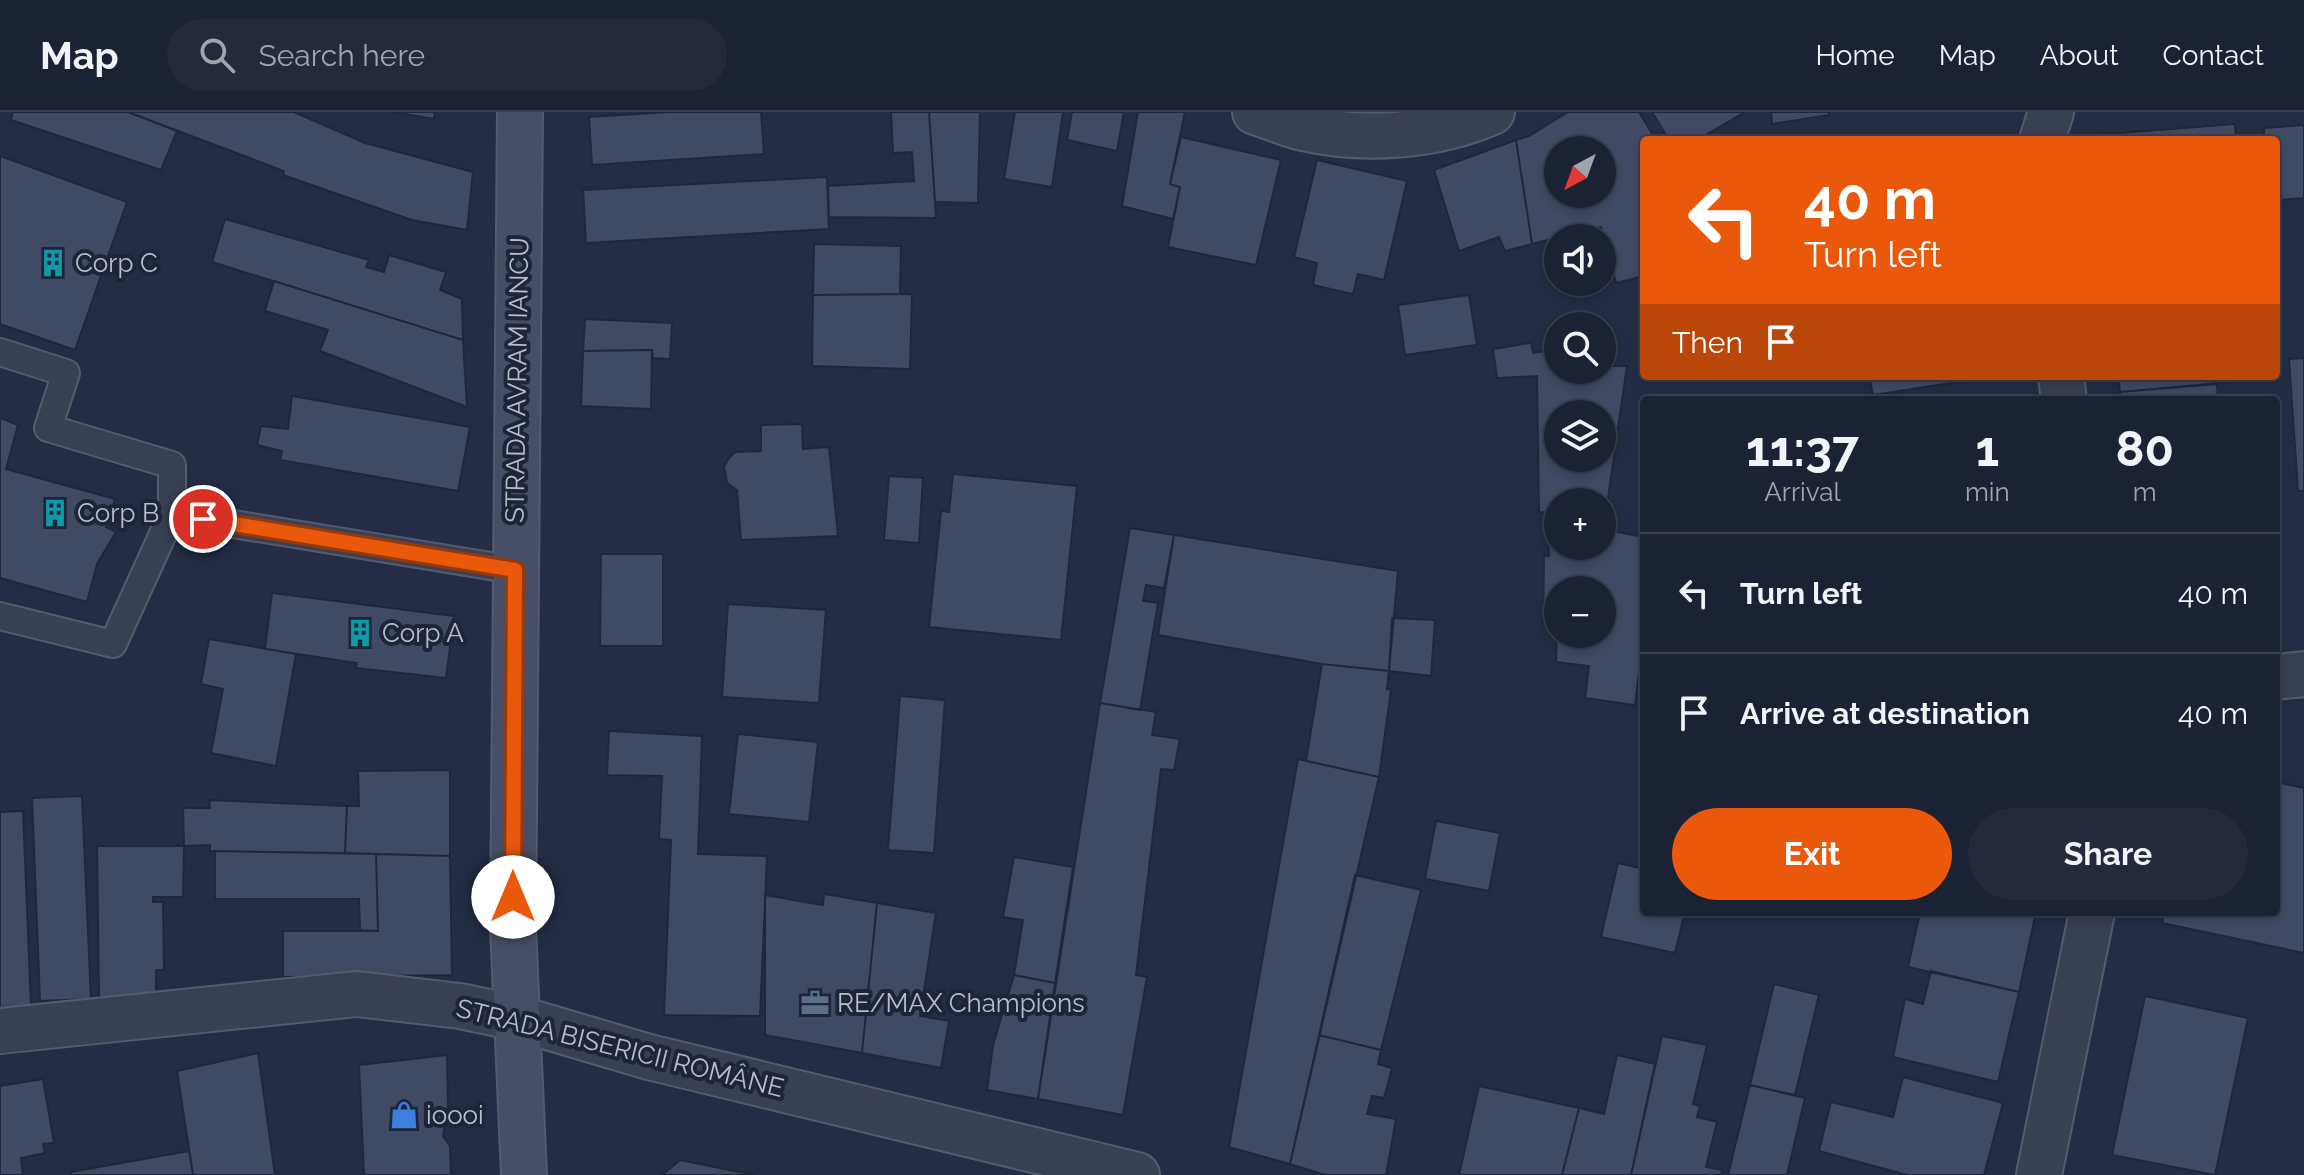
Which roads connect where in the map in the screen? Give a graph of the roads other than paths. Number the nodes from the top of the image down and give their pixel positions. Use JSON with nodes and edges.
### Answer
{"nodes":[{"id":1,"x":520,"y":112,"type":"edge"},
{"id":2,"x":1255,"y":112,"type":"edge"},
{"id":3,"x":1492,"y":112,"type":"edge"},
{"id":4,"x":2051,"y":112,"type":"edge"},
{"id":5,"x":2043,"y":136,"type":"edge"},
{"id":6,"x":0,"y":352,"type":"edge"},
{"id":7,"x":172,"y":514,"type":"junction"},
{"id":8,"x":515,"y":570,"type":"junction"},
{"id":9,"x":0,"y":616,"type":"edge"},
{"id":10,"x":2304,"y":674,"type":"edge"},
{"id":11,"x":2280,"y":677,"type":"edge"},
{"id":12,"x":2091,"y":916,"type":"edge"},
{"id":13,"x":517,"y":1018,"type":"junction"},
{"id":14,"x":0,"y":1031,"type":"edge"},
{"id":15,"x":524,"y":1175,"type":"edge"},
{"id":16,"x":1137,"y":1175,"type":"edge"},
{"id":17,"x":2039,"y":1175,"type":"edge"}],
"edges":[{"from":1,"to":8,"type":"street","name":"STRADA AVRAM IANCU"},
{"from":2,"to":3,"type":"street"},
{"from":4,"to":5,"type":"street"},
{"from":6,"to":7,"type":"lane"},
{"from":7,"to":8,"type":"lane"},
{"from":7,"to":9,"type":"lane"},
{"from":8,"to":13,"type":"street","name":"STRADA AVRAM IANCU"},
{"from":10,"to":11,"type":"street"},
{"from":12,"to":17,"type":"street"},
{"from":13,"to":14,"type":"street","name":"STRADA BISERICII ROMÂNE"},
{"from":13,"to":15,"type":"street","name":"STRADA AVRAM IANCU"},
{"from":13,"to":16,"type":"street","name":"STRADA BISERICII ROMÂNE"}]}
